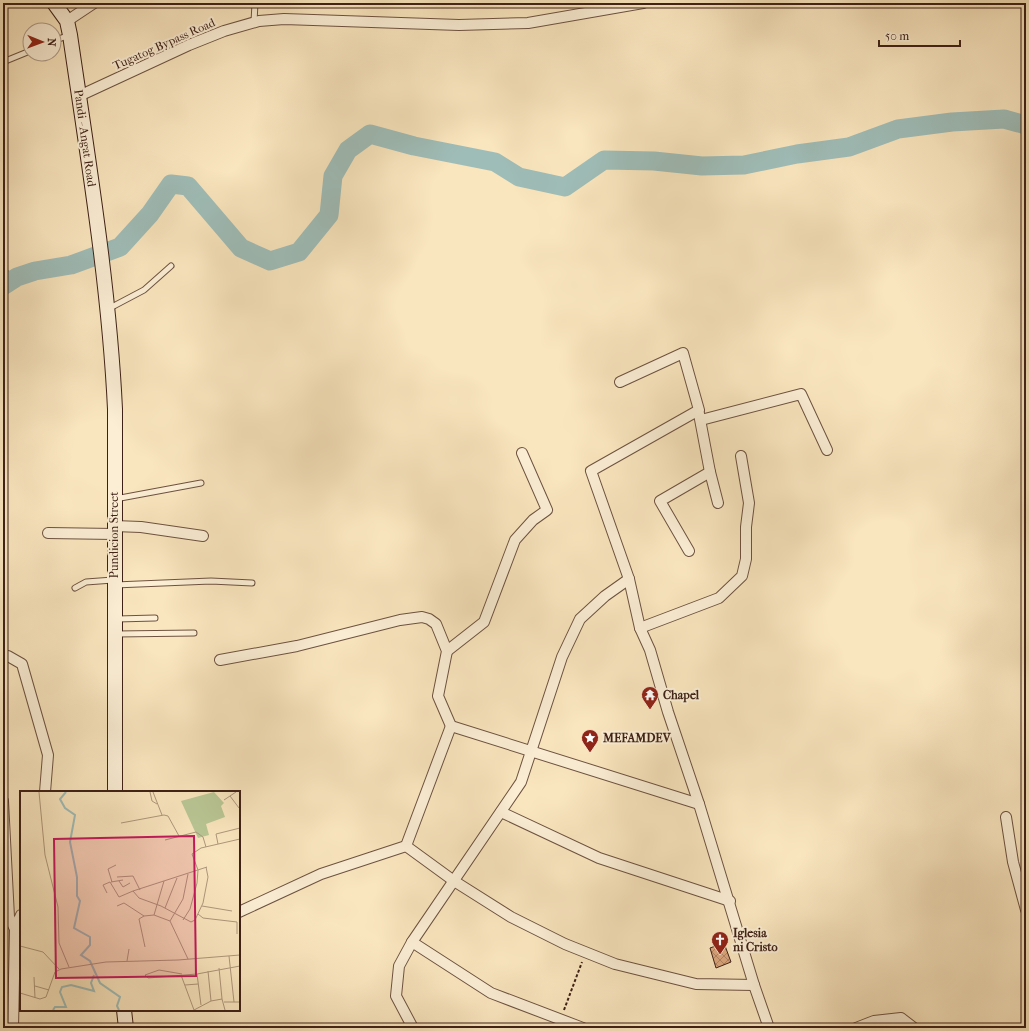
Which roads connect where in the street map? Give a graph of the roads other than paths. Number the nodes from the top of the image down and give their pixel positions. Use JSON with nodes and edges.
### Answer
{"nodes":[{"id":1,"x":54,"y":3,"type":"edge"},
{"id":2,"x":94,"y":3,"type":"edge"},
{"id":3,"x":255,"y":3,"type":"edge"},
{"id":4,"x":643,"y":3,"type":"edge"},
{"id":5,"x":254,"y":22,"type":"junction"},
{"id":6,"x":69,"y":28,"type":"junction"},
{"id":7,"x":62,"y":34,"type":"edge"},
{"id":8,"x":22,"y":54,"type":"edge"},
{"id":9,"x":3,"y":62,"type":"edge"},
{"id":10,"x":79,"y":96,"type":"junction"},
{"id":11,"x":171,"y":266,"type":"dead end"},
{"id":12,"x":103,"y":278,"type":"joint"},
{"id":13,"x":107,"y":309,"type":"junction"},
{"id":14,"x":620,"y":382,"type":"dead end"},
{"id":15,"x":699,"y":410,"type":"junction"},
{"id":16,"x":701,"y":420,"type":"junction"},
{"id":17,"x":827,"y":450,"type":"dead end"},
{"id":18,"x":522,"y":454,"type":"dead end"},
{"id":19,"x":742,"y":456,"type":"dead end"},
{"id":20,"x":710,"y":472,"type":"junction"},
{"id":21,"x":201,"y":483,"type":"dead end"},
{"id":22,"x":114,"y":499,"type":"junction"},
{"id":23,"x":718,"y":503,"type":"dead end"},
{"id":24,"x":114,"y":530,"type":"junction"},
{"id":25,"x":48,"y":533,"type":"dead end"},
{"id":26,"x":203,"y":536,"type":"dead end"},
{"id":27,"x":689,"y":551,"type":"dead end"},
{"id":28,"x":629,"y":578,"type":"junction"},
{"id":29,"x":114,"y":582,"type":"junction"},
{"id":30,"x":252,"y":583,"type":"dead end"},
{"id":31,"x":75,"y":588,"type":"dead end"},
{"id":32,"x":155,"y":618,"type":"dead end"},
{"id":33,"x":114,"y":619,"type":"junction"},
{"id":34,"x":640,"y":628,"type":"junction"},
{"id":35,"x":194,"y":633,"type":"dead end"},
{"id":36,"x":114,"y":634,"type":"junction"},
{"id":37,"x":447,"y":651,"type":"junction"},
{"id":38,"x":3,"y":657,"type":"edge"},
{"id":39,"x":220,"y":660,"type":"dead end"},
{"id":40,"x":451,"y":726,"type":"junction"},
{"id":41,"x":532,"y":752,"type":"junction"},
{"id":42,"x":46,"y":791,"type":"edge"},
{"id":43,"x":115,"y":791,"type":"edge"},
{"id":44,"x":3,"y":801,"type":"edge"},
{"id":45,"x":700,"y":804,"type":"junction"},
{"id":46,"x":501,"y":812,"type":"junction"},
{"id":47,"x":1006,"y":817,"type":"dead end"},
{"id":48,"x":406,"y":846,"type":"junction"},
{"id":49,"x":454,"y":881,"type":"junction"},
{"id":50,"x":730,"y":901,"type":"junction"},
{"id":51,"x":1026,"y":910,"type":"edge"},
{"id":52,"x":240,"y":912,"type":"edge"},
{"id":53,"x":20,"y":917,"type":"edge"},
{"id":54,"x":6,"y":918,"type":"edge"},
{"id":55,"x":15,"y":929,"type":"junction"},
{"id":56,"x":412,"y":942,"type":"junction"},
{"id":57,"x":754,"y":985,"type":"junction"},
{"id":58,"x":124,"y":1011,"type":"edge"},
{"id":59,"x":13,"y":1028,"type":"edge"},
{"id":60,"x":126,"y":1028,"type":"edge"},
{"id":61,"x":413,"y":1028,"type":"edge"},
{"id":62,"x":583,"y":1028,"type":"edge"},
{"id":63,"x":769,"y":1028,"type":"edge"},
{"id":64,"x":856,"y":1028,"type":"edge"},
{"id":65,"x":914,"y":1028,"type":"edge"}],
"edges":[{"from":1,"to":6,"type":"main road","name":"Pandi - Angat Road"},
{"from":2,"to":6,"type":"street"},
{"from":3,"to":5,"type":"lane"},
{"from":4,"to":5,"type":"street","name":"Tugatog Bypass Road"},
{"from":5,"to":10,"type":"street","name":"Tugatog Bypass Road"},
{"from":6,"to":7,"type":"lane"},
{"from":6,"to":10,"type":"main road","name":"Pandi - Angat Road"},
{"from":8,"to":9,"type":"lane"},
{"from":10,"to":12,"type":"main road","name":"Pandi - Angat Road"},
{"from":11,"to":13,"type":"lane"},
{"from":12,"to":13,"type":"main road","name":"Pundicion Street"},
{"from":13,"to":22,"type":"main road","name":"Pundicion Street"},
{"from":14,"to":15,"type":"street"},
{"from":15,"to":16,"type":"street"},
{"from":15,"to":28,"type":"street"},
{"from":16,"to":17,"type":"street"},
{"from":16,"to":20,"type":"street"},
{"from":18,"to":37,"type":"street"},
{"from":19,"to":34,"type":"street"},
{"from":20,"to":23,"type":"street"},
{"from":20,"to":27,"type":"street"},
{"from":21,"to":22,"type":"lane"},
{"from":22,"to":24,"type":"main road","name":"Pundicion Street"},
{"from":24,"to":25,"type":"street"},
{"from":24,"to":26,"type":"street"},
{"from":24,"to":29,"type":"main road","name":"Pundicion Street"},
{"from":28,"to":34,"type":"street"},
{"from":28,"to":41,"type":"street"},
{"from":29,"to":30,"type":"lane"},
{"from":29,"to":31,"type":"lane"},
{"from":29,"to":33,"type":"main road","name":"Pundicion Street"},
{"from":32,"to":33,"type":"lane"},
{"from":33,"to":36,"type":"main road","name":"Pundicion Street"},
{"from":34,"to":45,"type":"street"},
{"from":35,"to":36,"type":"lane"},
{"from":36,"to":43,"type":"main road","name":"Pundicion Street"},
{"from":37,"to":39,"type":"street"},
{"from":37,"to":40,"type":"street"},
{"from":38,"to":42,"type":"street"},
{"from":40,"to":41,"type":"street"},
{"from":40,"to":48,"type":"street"},
{"from":41,"to":45,"type":"street"},
{"from":41,"to":46,"type":"street"},
{"from":44,"to":54,"type":"street"},
{"from":45,"to":50,"type":"street"},
{"from":46,"to":49,"type":"street"},
{"from":46,"to":50,"type":"street"},
{"from":47,"to":51,"type":"street"},
{"from":48,"to":49,"type":"street"},
{"from":48,"to":52,"type":"street"},
{"from":49,"to":56,"type":"street"},
{"from":49,"to":57,"type":"street"},
{"from":50,"to":57,"type":"street"},
{"from":53,"to":55,"type":"street"},
{"from":54,"to":55,"type":"street"},
{"from":55,"to":59,"type":"street"},
{"from":56,"to":61,"type":"street"},
{"from":56,"to":62,"type":"street"},
{"from":57,"to":63,"type":"street"},
{"from":58,"to":60,"type":"main road"},
{"from":64,"to":65,"type":"street"}]}
